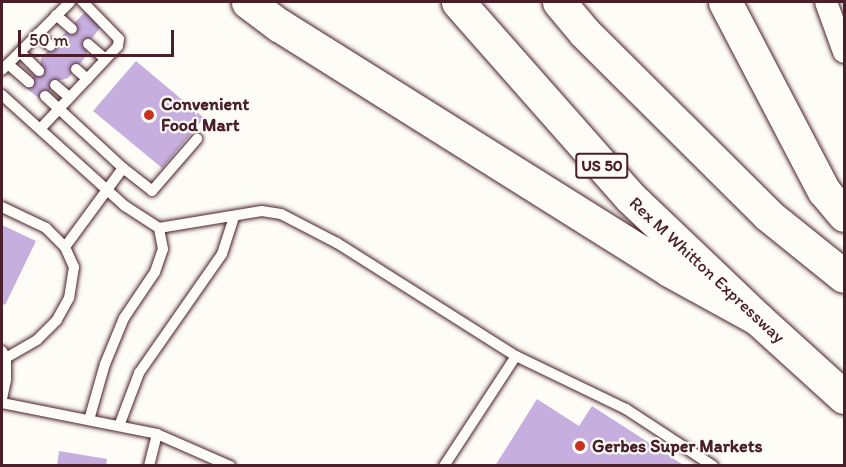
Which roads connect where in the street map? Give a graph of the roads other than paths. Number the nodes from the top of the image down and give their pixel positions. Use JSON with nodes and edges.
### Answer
{"nodes":[{"id":1,"x":70,"y":2,"type":"edge"},
{"id":2,"x":83,"y":2,"type":"edge"},
{"id":3,"x":248,"y":2,"type":"edge"},
{"id":4,"x":458,"y":2,"type":"edge"},
{"id":5,"x":560,"y":2,"type":"edge"},
{"id":6,"x":725,"y":2,"type":"edge"},
{"id":7,"x":826,"y":2,"type":"edge"},
{"id":8,"x":56,"y":15,"type":"junction"},
{"id":9,"x":72,"y":29,"type":"dead end"},
{"id":10,"x":37,"y":34,"type":"junction"},
{"id":11,"x":88,"y":44,"type":"dead end"},
{"id":12,"x":51,"y":46,"type":"dead end"},
{"id":13,"x":20,"y":52,"type":"junction"},
{"id":14,"x":844,"y":52,"type":"edge"},
{"id":15,"x":105,"y":59,"type":"junction"},
{"id":16,"x":5,"y":67,"type":"edge"},
{"id":17,"x":76,"y":69,"type":"dead end"},
{"id":18,"x":39,"y":70,"type":"dead end"},
{"id":19,"x":87,"y":79,"type":"junction"},
{"id":20,"x":29,"y":82,"type":"dead end"},
{"id":21,"x":55,"y":85,"type":"dead end"},
{"id":22,"x":2,"y":95,"type":"edge"},
{"id":23,"x":45,"y":96,"type":"dead end"},
{"id":24,"x":69,"y":97,"type":"junction"},
{"id":25,"x":59,"y":108,"type":"junction"},
{"id":26,"x":41,"y":128,"type":"junction"},
{"id":27,"x":197,"y":140,"type":"dead end"},
{"id":28,"x":123,"y":168,"type":"junction"},
{"id":29,"x":105,"y":188,"type":"junction"},
{"id":30,"x":2,"y":207,"type":"edge"},
{"id":31,"x":844,"y":215,"type":"edge"},
{"id":32,"x":234,"y":216,"type":"junction"},
{"id":33,"x":159,"y":228,"type":"junction"},
{"id":34,"x":65,"y":247,"type":"junction"},
{"id":35,"x":844,"y":276,"type":"edge"},
{"id":36,"x":758,"y":319,"type":"junction"},
{"id":37,"x":4,"y":354,"type":"edge"},
{"id":38,"x":516,"y":356,"type":"junction"},
{"id":39,"x":844,"y":397,"type":"edge"},
{"id":40,"x":2,"y":401,"type":"edge"},
{"id":41,"x":89,"y":420,"type":"junction"},
{"id":42,"x":119,"y":426,"type":"junction"},
{"id":43,"x":157,"y":434,"type":"junction"},
{"id":44,"x":149,"y":465,"type":"edge"},
{"id":45,"x":230,"y":465,"type":"edge"},
{"id":46,"x":444,"y":465,"type":"edge"},
{"id":47,"x":713,"y":465,"type":"edge"}],
"edges":[{"from":1,"to":8,"type":"lane"},
{"from":2,"to":15,"type":"lane"},
{"from":3,"to":36,"type":"highway"},
{"from":4,"to":36,"type":"highway","name":"Rex M Whitton Expressway","number":"US 50"},
{"from":5,"to":35,"type":"highway"},
{"from":6,"to":31,"type":"highway"},
{"from":7,"to":14,"type":"street"},
{"from":8,"to":9,"type":"lane"},
{"from":8,"to":10,"type":"lane"},
{"from":10,"to":12,"type":"lane"},
{"from":10,"to":13,"type":"lane"},
{"from":11,"to":15,"type":"lane"},
{"from":13,"to":16,"type":"lane"},
{"from":13,"to":18,"type":"lane"},
{"from":15,"to":19,"type":"lane"},
{"from":16,"to":20,"type":"lane"},
{"from":17,"to":19,"type":"lane"},
{"from":19,"to":24,"type":"lane"},
{"from":21,"to":24,"type":"lane"},
{"from":22,"to":26,"type":"lane"},
{"from":23,"to":25,"type":"lane"},
{"from":24,"to":25,"type":"lane"},
{"from":25,"to":26,"type":"lane"},
{"from":25,"to":28,"type":"lane"},
{"from":26,"to":29,"type":"lane"},
{"from":27,"to":28,"type":"lane"},
{"from":28,"to":29,"type":"lane"},
{"from":29,"to":33,"type":"lane"},
{"from":29,"to":34,"type":"lane"},
{"from":30,"to":34,"type":"lane"},
{"from":32,"to":33,"type":"lane"},
{"from":32,"to":38,"type":"lane"},
{"from":32,"to":42,"type":"lane"},
{"from":33,"to":41,"type":"lane"},
{"from":34,"to":37,"type":"lane"},
{"from":36,"to":39,"type":"highway","name":"Rex M Whitton Expressway","number":"US 50"},
{"from":37,"to":40,"type":"lane"},
{"from":38,"to":46,"type":"lane"},
{"from":38,"to":47,"type":"lane"},
{"from":40,"to":41,"type":"lane"},
{"from":41,"to":42,"type":"lane"},
{"from":42,"to":43,"type":"lane"},
{"from":43,"to":44,"type":"lane"},
{"from":43,"to":45,"type":"lane"}]}
